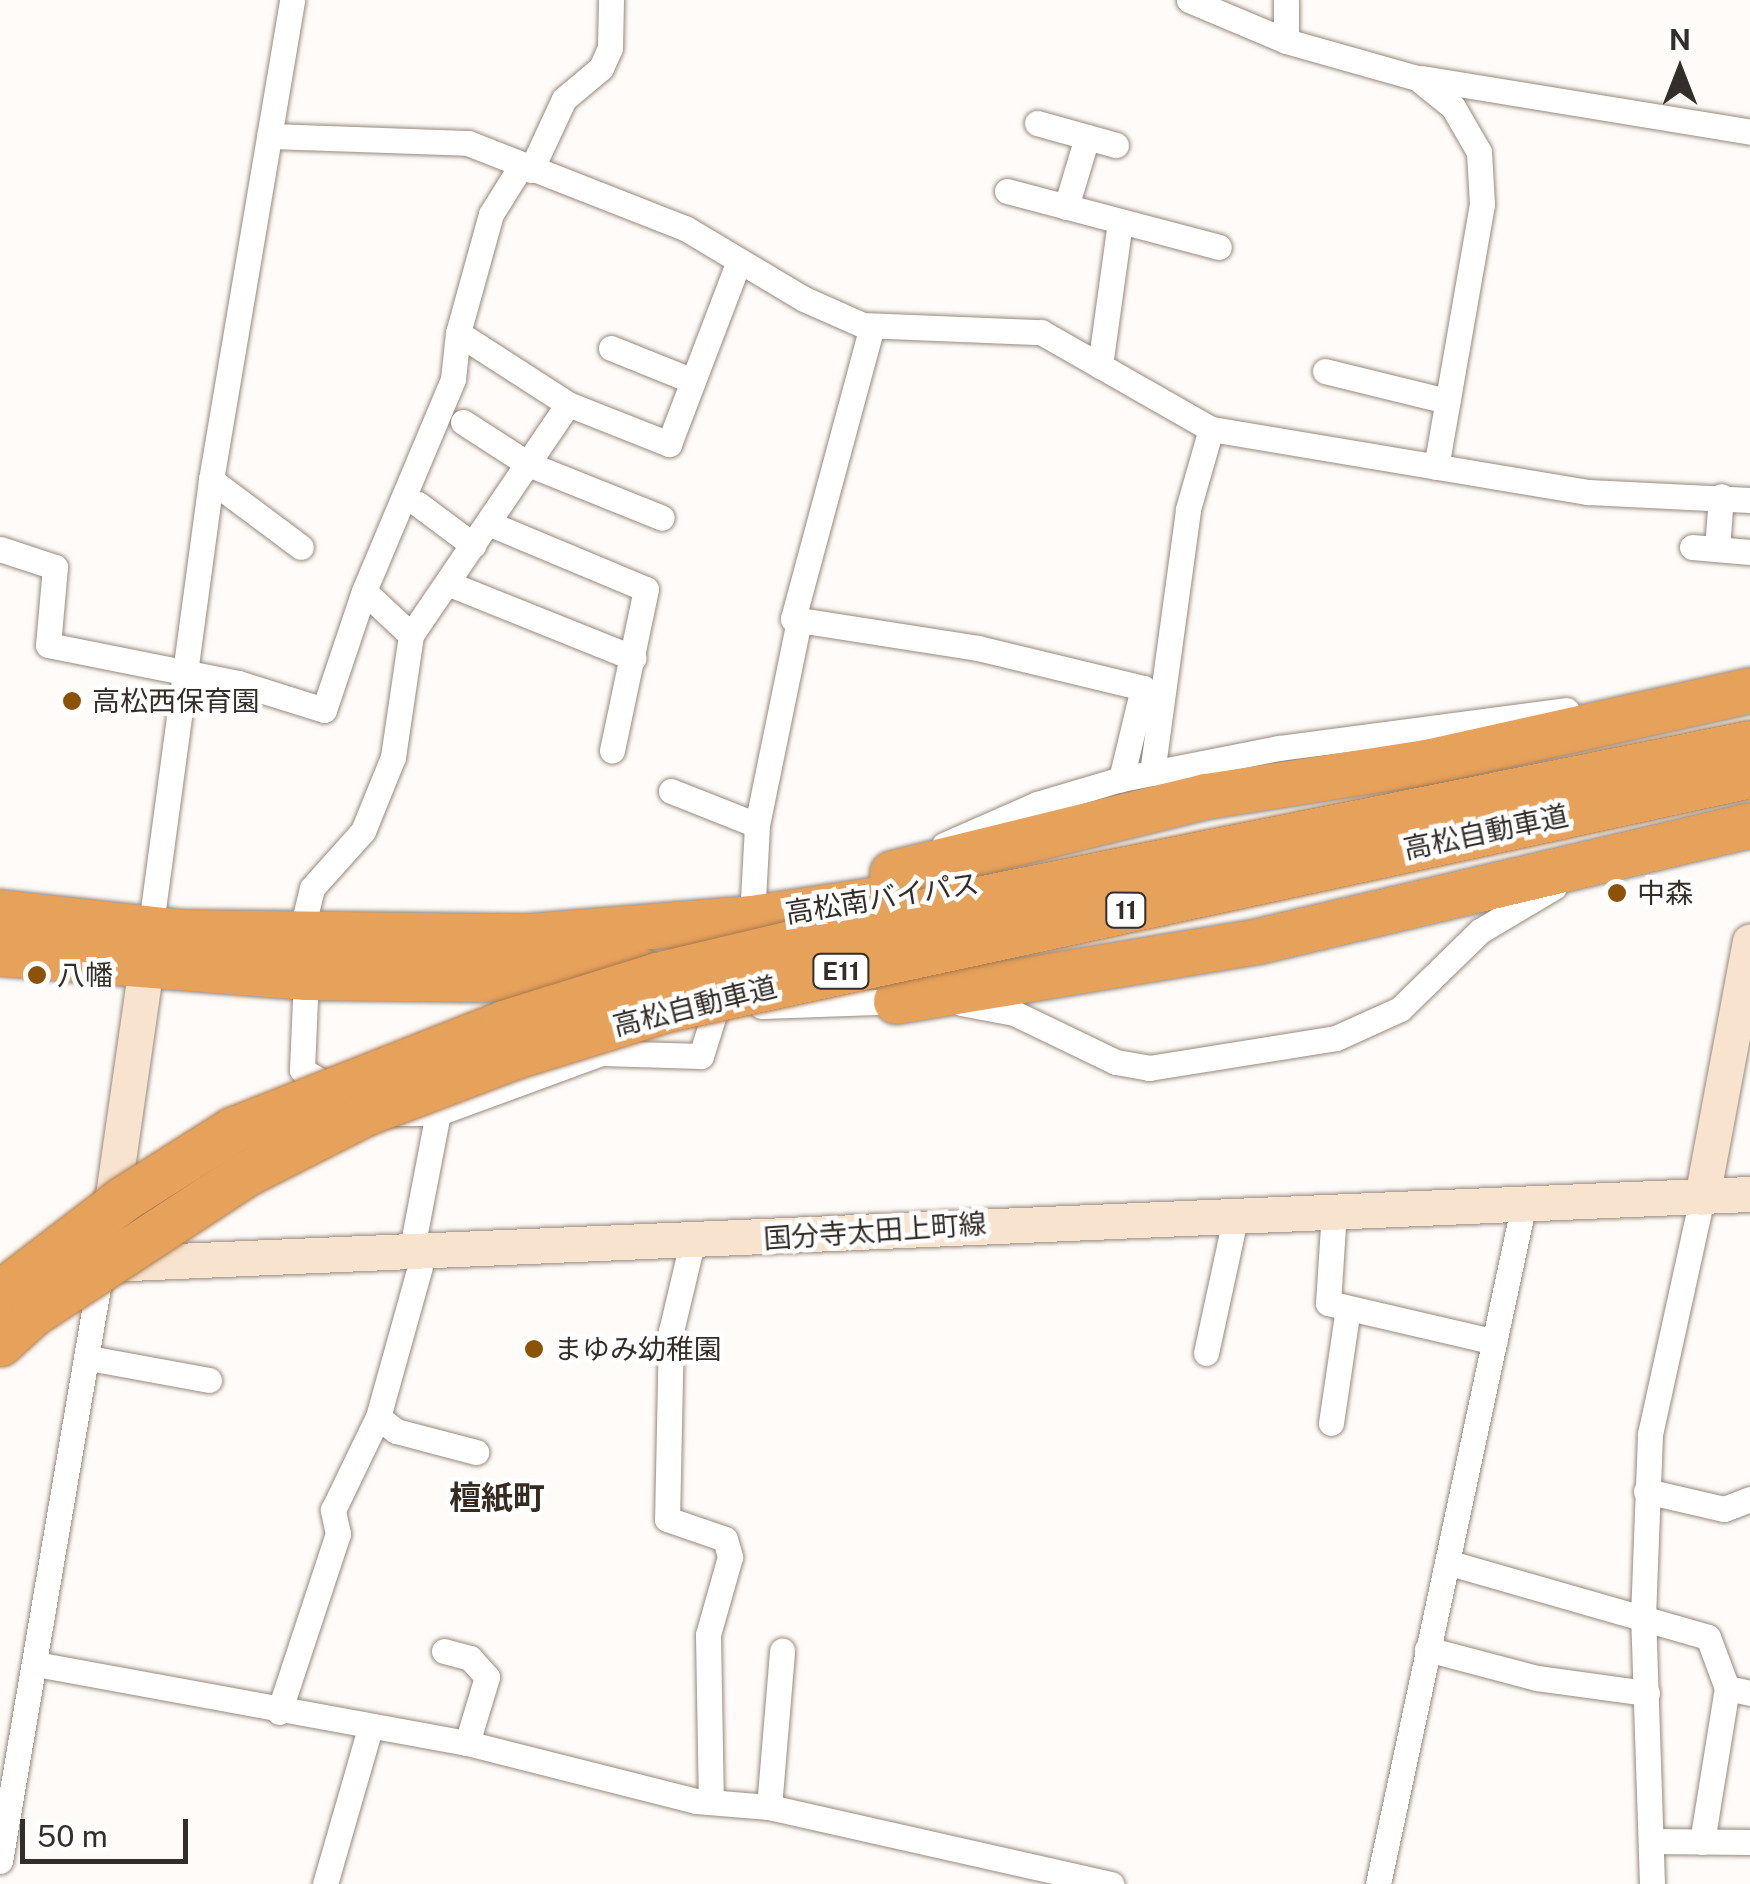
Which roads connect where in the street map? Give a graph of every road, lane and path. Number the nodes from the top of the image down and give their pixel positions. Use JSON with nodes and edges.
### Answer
{"nodes":[{"id":1,"x":292,"y":0,"type":"edge"},
{"id":2,"x":611,"y":0,"type":"edge"},
{"id":3,"x":1189,"y":0,"type":"edge"},
{"id":4,"x":1286,"y":0,"type":"edge"},
{"id":5,"x":1286,"y":41,"type":"junction"},
{"id":6,"x":1417,"y":78,"type":"junction"},
{"id":7,"x":1037,"y":124,"type":"dead end"},
{"id":8,"x":1750,"y":132,"type":"edge"},
{"id":9,"x":269,"y":136,"type":"junction"},
{"id":10,"x":1087,"y":137,"type":"junction"},
{"id":11,"x":1116,"y":145,"type":"dead end"},
{"id":12,"x":526,"y":168,"type":"junction"},
{"id":13,"x":1007,"y":191,"type":"dead end"},
{"id":14,"x":1066,"y":206,"type":"junction"},
{"id":15,"x":1120,"y":220,"type":"junction"},
{"id":16,"x":1219,"y":246,"type":"dead end"},
{"id":17,"x":739,"y":260,"type":"junction"},
{"id":18,"x":872,"y":326,"type":"junction"},
{"id":19,"x":458,"y":332,"type":"junction"},
{"id":20,"x":611,"y":348,"type":"dead end"},
{"id":21,"x":1100,"y":366,"type":"junction"},
{"id":22,"x":1324,"y":371,"type":"dead end"},
{"id":23,"x":692,"y":382,"type":"junction"},
{"id":24,"x":1447,"y":402,"type":"junction"},
{"id":25,"x":568,"y":404,"type":"junction"},
{"id":26,"x":464,"y":422,"type":"dead end"},
{"id":27,"x":1211,"y":429,"type":"junction"},
{"id":28,"x":528,"y":464,"type":"junction"},
{"id":29,"x":1436,"y":467,"type":"junction"},
{"id":30,"x":211,"y":480,"type":"junction"},
{"id":31,"x":1721,"y":496,"type":"junction"},
{"id":32,"x":1750,"y":500,"type":"edge"},
{"id":33,"x":418,"y":504,"type":"dead end"},
{"id":34,"x":662,"y":518,"type":"dead end"},
{"id":35,"x":488,"y":522,"type":"junction"},
{"id":36,"x":473,"y":545,"type":"junction"},
{"id":37,"x":301,"y":548,"type":"dead end"},
{"id":38,"x":0,"y":549,"type":"edge"},
{"id":39,"x":1750,"y":552,"type":"edge"},
{"id":40,"x":446,"y":583,"type":"junction"},
{"id":41,"x":364,"y":591,"type":"junction"},
{"id":42,"x":799,"y":620,"type":"junction"},
{"id":43,"x":410,"y":635,"type":"junction"},
{"id":44,"x":634,"y":658,"type":"junction"},
{"id":45,"x":186,"y":673,"type":"junction"},
{"id":46,"x":1750,"y":678,"type":"edge"},
{"id":47,"x":1154,"y":688,"type":"junction"},
{"id":48,"x":1750,"y":690,"type":"edge"},
{"id":49,"x":1750,"y":723,"type":"edge"},
{"id":50,"x":1750,"y":742,"type":"edge"},
{"id":51,"x":612,"y":750,"type":"dead end"},
{"id":52,"x":1152,"y":774,"type":"junction"},
{"id":53,"x":1750,"y":776,"type":"edge"},
{"id":54,"x":1121,"y":780,"type":"junction"},
{"id":55,"x":671,"y":791,"type":"dead end"},
{"id":56,"x":1750,"y":794,"type":"edge"},
{"id":57,"x":757,"y":825,"type":"junction"},
{"id":58,"x":1750,"y":825,"type":"edge"},
{"id":59,"x":1750,"y":848,"type":"edge"},
{"id":60,"x":896,"y":872,"type":"junction"},
{"id":61,"x":0,"y":912,"type":"edge"},
{"id":62,"x":752,"y":918,"type":"junction"},
{"id":63,"x":1750,"y":941,"type":"edge"},
{"id":64,"x":148,"y":948,"type":"junction"},
{"id":65,"x":0,"y":953,"type":"edge"},
{"id":66,"x":303,"y":957,"type":"junction"},
{"id":67,"x":495,"y":979,"type":"junction"},
{"id":68,"x":896,"y":1001,"type":"junction"},
{"id":69,"x":716,"y":1008,"type":"junction"},
{"id":70,"x":438,"y":1112,"type":"junction"},
{"id":71,"x":1750,"y":1194,"type":"edge"},
{"id":72,"x":1702,"y":1197,"type":"junction"},
{"id":73,"x":1524,"y":1203,"type":"junction"},
{"id":74,"x":1334,"y":1211,"type":"junction"},
{"id":75,"x":1236,"y":1214,"type":"junction"},
{"id":76,"x":692,"y":1243,"type":"junction"},
{"id":77,"x":418,"y":1252,"type":"junction"},
{"id":78,"x":102,"y":1264,"type":"junction"},
{"id":79,"x":0,"y":1266,"type":"edge"},
{"id":80,"x":0,"y":1292,"type":"edge"},
{"id":81,"x":1348,"y":1308,"type":"junction"},
{"id":82,"x":1495,"y":1342,"type":"junction"},
{"id":83,"x":0,"y":1344,"type":"edge"},
{"id":84,"x":1206,"y":1353,"type":"dead end"},
{"id":85,"x":89,"y":1358,"type":"junction"},
{"id":86,"x":208,"y":1380,"type":"dead end"},
{"id":87,"x":378,"y":1417,"type":"junction"},
{"id":88,"x":1331,"y":1423,"type":"dead end"},
{"id":89,"x":476,"y":1452,"type":"dead end"},
{"id":90,"x":1646,"y":1491,"type":"junction"},
{"id":91,"x":1750,"y":1499,"type":"edge"},
{"id":92,"x":1450,"y":1563,"type":"junction"},
{"id":93,"x":1643,"y":1616,"type":"junction"},
{"id":94,"x":1427,"y":1649,"type":"junction"},
{"id":95,"x":782,"y":1651,"type":"dead end"},
{"id":96,"x":444,"y":1652,"type":"dead end"},
{"id":97,"x":36,"y":1664,"type":"junction"},
{"id":98,"x":1739,"y":1691,"type":"edge"},
{"id":99,"x":1647,"y":1693,"type":"junction"},
{"id":100,"x":279,"y":1712,"type":"junction"},
{"id":101,"x":370,"y":1728,"type":"junction"},
{"id":102,"x":468,"y":1743,"type":"junction"},
{"id":103,"x":711,"y":1799,"type":"junction"},
{"id":104,"x":769,"y":1807,"type":"junction"},
{"id":105,"x":1652,"y":1841,"type":"junction"},
{"id":106,"x":1702,"y":1842,"type":"junction"},
{"id":107,"x":1750,"y":1842,"type":"edge"},
{"id":108,"x":0,"y":1861,"type":"edge"},
{"id":109,"x":325,"y":1884,"type":"edge"},
{"id":110,"x":1111,"y":1884,"type":"edge"},
{"id":111,"x":1378,"y":1884,"type":"edge"},
{"id":112,"x":1652,"y":1884,"type":"edge"}],
"edges":[{"from":1,"to":9,"type":"street"},
{"from":2,"to":12,"type":"street"},
{"from":3,"to":5,"type":"street"},
{"from":4,"to":5,"type":"street"},
{"from":5,"to":6,"type":"street"},
{"from":6,"to":8,"type":"street"},
{"from":6,"to":24,"type":"street"},
{"from":7,"to":10,"type":"street"},
{"from":9,"to":12,"type":"street"},
{"from":9,"to":30,"type":"street"},
{"from":10,"to":11,"type":"street"},
{"from":10,"to":14,"type":"street"},
{"from":12,"to":17,"type":"street"},
{"from":12,"to":19,"type":"street"},
{"from":13,"to":14,"type":"street"},
{"from":14,"to":15,"type":"street"},
{"from":15,"to":16,"type":"street"},
{"from":15,"to":21,"type":"street"},
{"from":17,"to":18,"type":"street"},
{"from":17,"to":23,"type":"street"},
{"from":18,"to":21,"type":"street"},
{"from":18,"to":42,"type":"street"},
{"from":19,"to":25,"type":"street"},
{"from":19,"to":41,"type":"street"},
{"from":20,"to":23,"type":"street"},
{"from":21,"to":27,"type":"street"},
{"from":22,"to":24,"type":"street"},
{"from":23,"to":25,"type":"street"},
{"from":24,"to":29,"type":"street"},
{"from":25,"to":28,"type":"street"},
{"from":26,"to":28,"type":"street"},
{"from":27,"to":29,"type":"street"},
{"from":27,"to":47,"type":"street"},
{"from":28,"to":34,"type":"street"},
{"from":28,"to":35,"type":"street"},
{"from":29,"to":31,"type":"street"},
{"from":30,"to":37,"type":"street"},
{"from":30,"to":45,"type":"street"},
{"from":31,"to":32,"type":"street"},
{"from":31,"to":39,"type":"street"},
{"from":33,"to":36,"type":"street"},
{"from":35,"to":36,"type":"street"},
{"from":35,"to":44,"type":"street"},
{"from":36,"to":40,"type":"street"},
{"from":38,"to":45,"type":"street"},
{"from":40,"to":43,"type":"street"},
{"from":40,"to":44,"type":"street"},
{"from":41,"to":43,"type":"street"},
{"from":41,"to":45,"type":"street"},
{"from":42,"to":47,"type":"street"},
{"from":42,"to":57,"type":"street"},
{"from":43,"to":66,"type":"street"},
{"from":44,"to":51,"type":"street"},
{"from":45,"to":64,"type":"street"},
{"from":46,"to":52,"type":"street"},
{"from":47,"to":52,"type":"street"},
{"from":47,"to":54,"type":"street"},
{"from":48,"to":60,"type":"highway"},
{"from":49,"to":62,"type":"highway","name":"高松南バイパス","number":"11"},
{"from":50,"to":80,"type":"highway","name":"高松自動車道","number":"E11","bridge":true},
{"from":52,"to":54,"type":"street"},
{"from":53,"to":83,"type":"highway","name":"高松自動車道","number":"E11","bridge":true},
{"from":54,"to":60,"type":"street"},
{"from":55,"to":57,"type":"street"},
{"from":56,"to":67,"type":"highway","name":"高松南バイパス","number":"11"},
{"from":57,"to":62,"type":"street"},
{"from":58,"to":68,"type":"highway"},
{"from":59,"to":68,"type":"street"},
{"from":60,"to":62,"type":"highway"},
{"from":61,"to":64,"type":"highway","name":"高松南バイパス","number":"11"},
{"from":62,"to":66,"type":"highway","name":"高松南バイパス","number":"11"},
{"from":63,"to":72,"type":"main road"},
{"from":64,"to":65,"type":"highway","name":"高松南バイパス","number":"11"},
{"from":64,"to":66,"type":"highway","name":"高松南バイパス","number":"11"},
{"from":64,"to":78,"type":"main road"},
{"from":66,"to":67,"type":"highway","name":"高松南バイパス","number":"11"},
{"from":66,"to":70,"type":"street"},
{"from":67,"to":69,"type":"street"},
{"from":68,"to":69,"type":"street"},
{"from":69,"to":70,"type":"street"},
{"from":70,"to":77,"type":"street"},
{"from":71,"to":72,"type":"main road","name":"国分寺太田上町線"},
{"from":72,"to":73,"type":"main road","name":"国分寺太田上町線"},
{"from":72,"to":90,"type":"street"},
{"from":73,"to":74,"type":"main road","name":"国分寺太田上町線"},
{"from":73,"to":82,"type":"street"},
{"from":74,"to":75,"type":"main road","name":"国分寺太田上町線"},
{"from":74,"to":81,"type":"street"},
{"from":75,"to":76,"type":"main road","name":"国分寺太田上町線"},
{"from":75,"to":84,"type":"street"},
{"from":76,"to":77,"type":"main road","name":"国分寺太田上町線"},
{"from":76,"to":103,"type":"street"},
{"from":77,"to":78,"type":"main road","name":"国分寺太田上町線"},
{"from":77,"to":87,"type":"street"},
{"from":78,"to":79,"type":"main road","name":"国分寺太田上町線"},
{"from":78,"to":85,"type":"street"},
{"from":81,"to":82,"type":"street"},
{"from":81,"to":88,"type":"street"},
{"from":82,"to":92,"type":"street"},
{"from":85,"to":86,"type":"street"},
{"from":85,"to":97,"type":"street"},
{"from":87,"to":89,"type":"street"},
{"from":87,"to":100,"type":"street"},
{"from":90,"to":91,"type":"street"},
{"from":90,"to":93,"type":"street"},
{"from":92,"to":93,"type":"street"},
{"from":92,"to":94,"type":"street"},
{"from":93,"to":98,"type":"street"},
{"from":93,"to":99,"type":"street"},
{"from":94,"to":99,"type":"street"},
{"from":94,"to":111,"type":"street"},
{"from":95,"to":104,"type":"street"},
{"from":96,"to":102,"type":"street"},
{"from":97,"to":100,"type":"street"},
{"from":97,"to":108,"type":"street"},
{"from":98,"to":106,"type":"street"},
{"from":99,"to":105,"type":"street"},
{"from":100,"to":101,"type":"street"},
{"from":101,"to":102,"type":"street"},
{"from":101,"to":109,"type":"street"},
{"from":102,"to":103,"type":"street"},
{"from":103,"to":104,"type":"street"},
{"from":104,"to":110,"type":"street"},
{"from":105,"to":106,"type":"street"},
{"from":105,"to":112,"type":"street"},
{"from":106,"to":107,"type":"street"}]}
